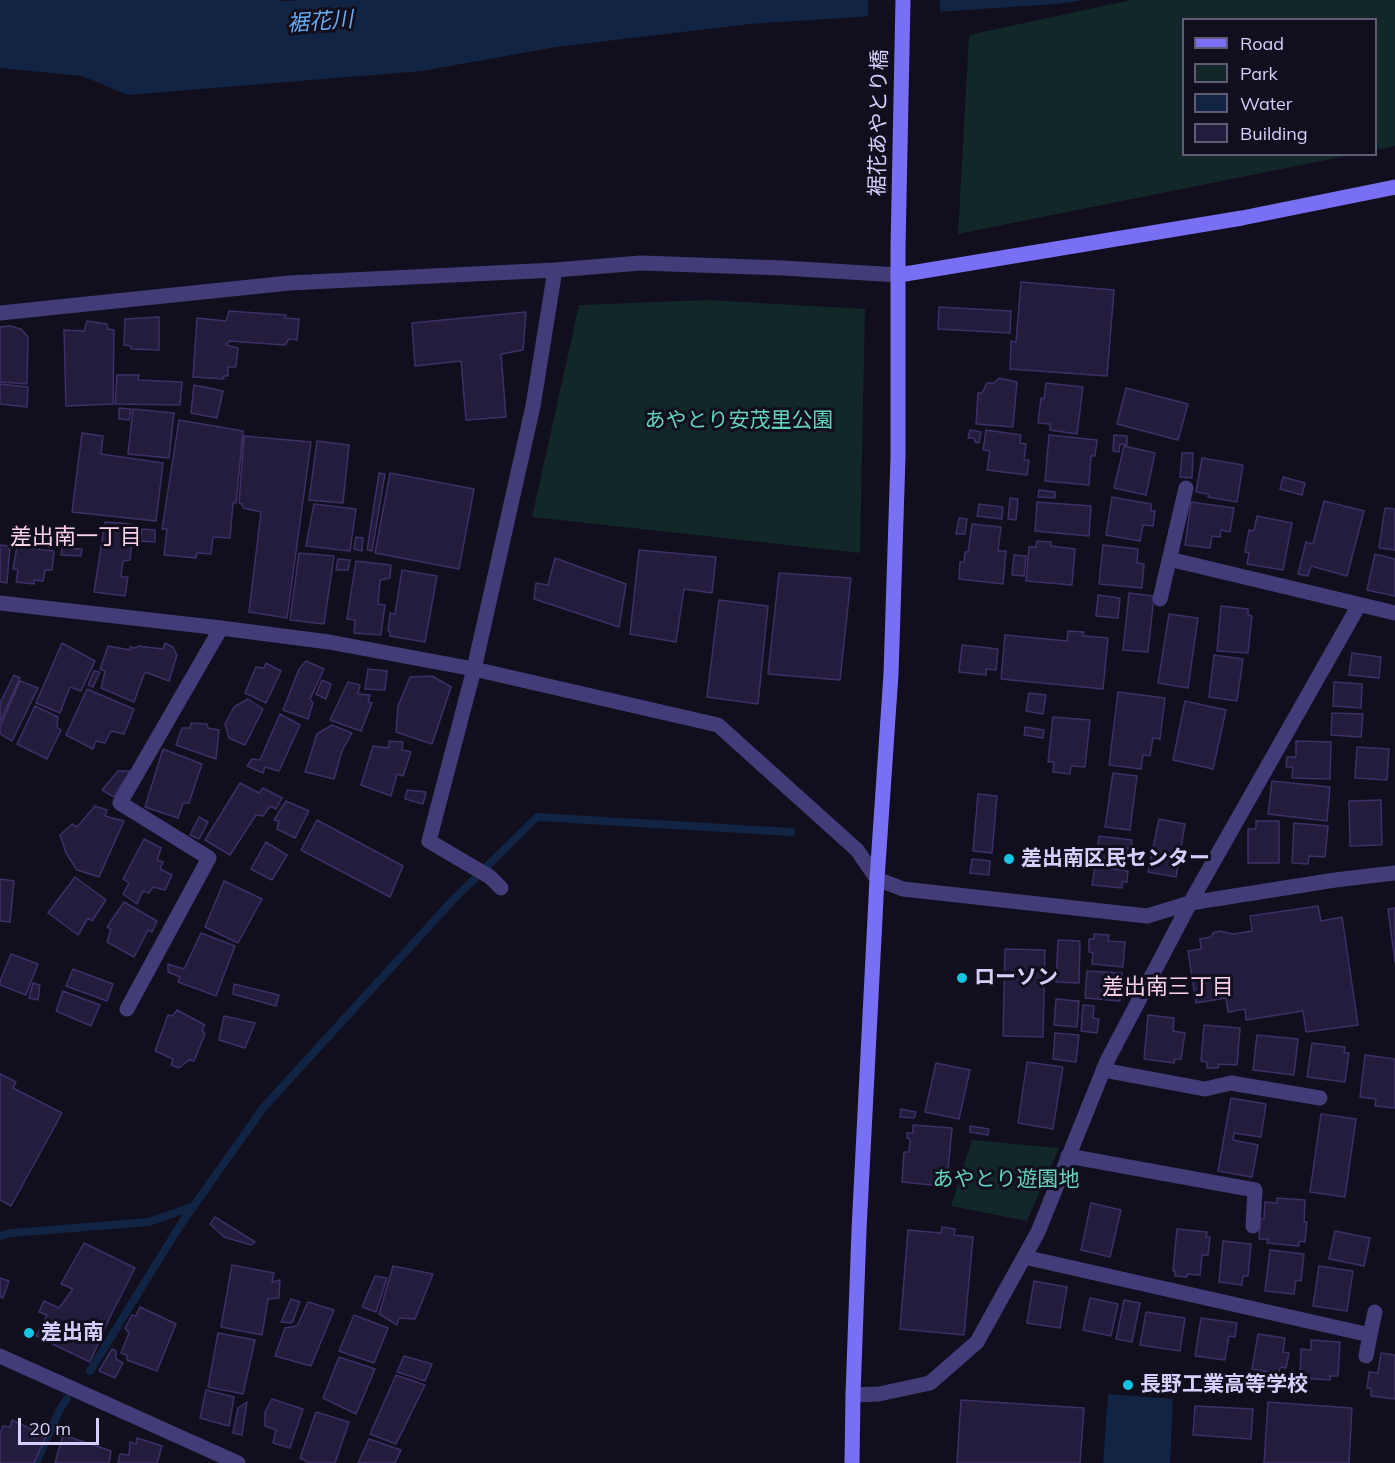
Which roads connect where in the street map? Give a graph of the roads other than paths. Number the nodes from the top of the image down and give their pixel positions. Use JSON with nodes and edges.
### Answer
{"nodes":[{"id":1,"x":903,"y":0,"type":"edge"},
{"id":2,"x":1395,"y":187,"type":"edge"},
{"id":3,"x":555,"y":270,"type":"junction"},
{"id":4,"x":899,"y":275,"type":"junction"},
{"id":5,"x":0,"y":313,"type":"edge"},
{"id":6,"x":1186,"y":488,"type":"dead end"},
{"id":7,"x":1169,"y":559,"type":"junction"},
{"id":8,"x":1160,"y":599,"type":"dead end"},
{"id":9,"x":0,"y":603,"type":"edge"},
{"id":10,"x":1359,"y":605,"type":"junction"},
{"id":11,"x":1395,"y":613,"type":"edge"},
{"id":12,"x":221,"y":628,"type":"junction"},
{"id":13,"x":474,"y":669,"type":"junction"},
{"id":14,"x":1395,"y":873,"type":"edge"},
{"id":15,"x":878,"y":879,"type":"junction"},
{"id":16,"x":501,"y":888,"type":"dead end"},
{"id":17,"x":1190,"y":903,"type":"junction"},
{"id":18,"x":127,"y":1009,"type":"dead end"},
{"id":19,"x":1103,"y":1070,"type":"junction"},
{"id":20,"x":1320,"y":1098,"type":"dead end"},
{"id":21,"x":1068,"y":1156,"type":"junction"},
{"id":22,"x":1253,"y":1226,"type":"dead end"},
{"id":23,"x":1024,"y":1257,"type":"junction"},
{"id":24,"x":1375,"y":1312,"type":"dead end"},
{"id":25,"x":1370,"y":1335,"type":"junction"},
{"id":26,"x":0,"y":1356,"type":"edge"},
{"id":27,"x":1366,"y":1356,"type":"dead end"},
{"id":28,"x":853,"y":1395,"type":"junction"},
{"id":29,"x":238,"y":1463,"type":"edge"},
{"id":30,"x":852,"y":1463,"type":"edge"}],
"edges":[{"from":1,"to":4,"type":"street","name":"裾花あやとり橋"},
{"from":2,"to":4,"type":"street"},
{"from":3,"to":4,"type":"street"},
{"from":3,"to":5,"type":"street"},
{"from":3,"to":13,"type":"street"},
{"from":4,"to":15,"type":"street","name":"裾花あやとり橋"},
{"from":6,"to":7,"type":"street"},
{"from":7,"to":8,"type":"street"},
{"from":7,"to":10,"type":"street"},
{"from":9,"to":12,"type":"street"},
{"from":10,"to":11,"type":"street"},
{"from":10,"to":17,"type":"street"},
{"from":12,"to":13,"type":"street"},
{"from":12,"to":18,"type":"street"},
{"from":13,"to":15,"type":"street"},
{"from":13,"to":16,"type":"street"},
{"from":14,"to":17,"type":"street"},
{"from":15,"to":17,"type":"street"},
{"from":15,"to":28,"type":"street","name":"裾花あやとり橋"},
{"from":17,"to":19,"type":"street"},
{"from":19,"to":20,"type":"street"},
{"from":19,"to":21,"type":"street"},
{"from":21,"to":22,"type":"street"},
{"from":21,"to":23,"type":"street"},
{"from":23,"to":25,"type":"street"},
{"from":23,"to":28,"type":"street"},
{"from":24,"to":25,"type":"street"},
{"from":25,"to":27,"type":"street"},
{"from":26,"to":29,"type":"street"},
{"from":28,"to":30,"type":"street","name":"裾花あやとり橋"}]}
